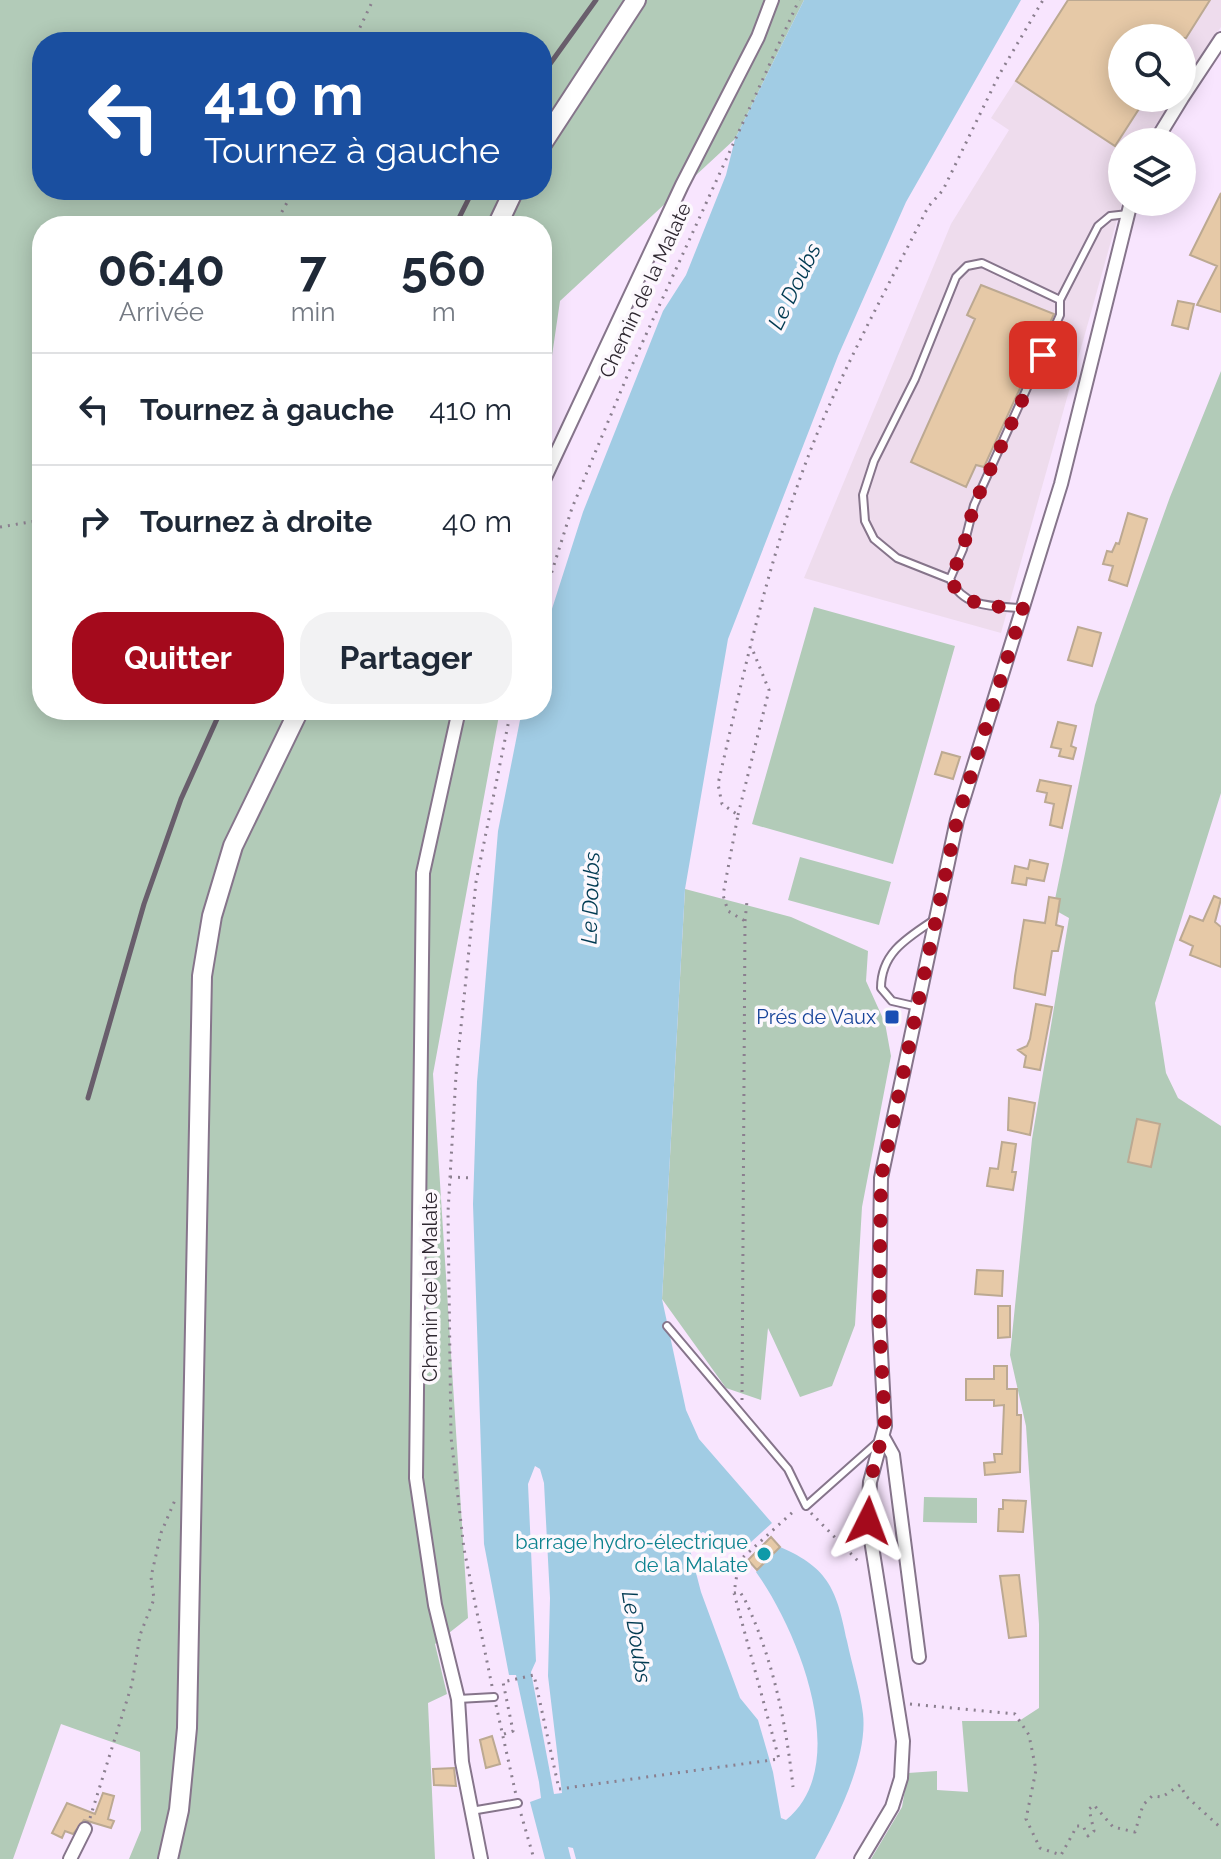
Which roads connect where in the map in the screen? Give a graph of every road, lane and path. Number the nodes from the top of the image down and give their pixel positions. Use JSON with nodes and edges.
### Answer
{"nodes":[{"id":1,"x":373,"y":0,"type":"edge"},
{"id":2,"x":636,"y":0,"type":"edge"},
{"id":3,"x":772,"y":0,"type":"edge"},
{"id":4,"x":799,"y":0,"type":"edge"},
{"id":5,"x":1043,"y":0,"type":"edge"},
{"id":6,"x":358,"y":32,"type":"edge"},
{"id":7,"x":1221,"y":39,"type":"edge"},
{"id":8,"x":1196,"y":77,"type":"edge"},
{"id":9,"x":552,"y":129,"type":"edge"},
{"id":10,"x":1110,"y":216,"type":"edge"},
{"id":11,"x":1128,"y":216,"type":"edge"},
{"id":12,"x":1060,"y":300,"type":"junction"},
{"id":13,"x":552,"y":463,"type":"edge"},
{"id":14,"x":32,"y":522,"type":"edge"},
{"id":15,"x":0,"y":527,"type":"edge"},
{"id":16,"x":552,"y":571,"type":"edge"},
{"id":17,"x":950,"y":579,"type":"junction"},
{"id":18,"x":1023,"y":608,"type":"junction"},
{"id":19,"x":750,"y":644,"type":"junction"},
{"id":20,"x":294,"y":720,"type":"edge"},
{"id":21,"x":457,"y":720,"type":"edge"},
{"id":22,"x":509,"y":720,"type":"edge"},
{"id":23,"x":738,"y":815,"type":"junction"},
{"id":24,"x":747,"y":901,"type":"dead end"},
{"id":25,"x":937,"y":918,"type":"junction"},
{"id":26,"x":745,"y":921,"type":"junction"},
{"id":27,"x":918,"y":1007,"type":"junction"},
{"id":28,"x":450,"y":1177,"type":"junction"},
{"id":29,"x":474,"y":1178,"type":"dead end"},
{"id":30,"x":667,"y":1326,"type":"dead end"},
{"id":31,"x":742,"y":1412,"type":"junction"},
{"id":32,"x":883,"y":1437,"type":"junction"},
{"id":33,"x":195,"y":1471,"type":"junction"},
{"id":34,"x":806,"y":1506,"type":"junction"},
{"id":35,"x":878,"y":1581,"type":"junction"},
{"id":36,"x":734,"y":1593,"type":"junction"},
{"id":37,"x":919,"y":1657,"type":"dead end"},
{"id":38,"x":494,"y":1697,"type":"junction"},
{"id":39,"x":458,"y":1699,"type":"junction"},
{"id":40,"x":899,"y":1703,"type":"junction"},
{"id":41,"x":504,"y":1734,"type":"junction"},
{"id":42,"x":793,"y":1787,"type":"dead end"},
{"id":43,"x":518,"y":1803,"type":"junction"},
{"id":44,"x":471,"y":1811,"type":"junction"},
{"id":45,"x":1221,"y":1828,"type":"edge"},
{"id":46,"x":85,"y":1829,"type":"joint"},
{"id":47,"x":70,"y":1859,"type":"edge"},
{"id":48,"x":168,"y":1859,"type":"edge"},
{"id":49,"x":481,"y":1859,"type":"edge"},
{"id":50,"x":534,"y":1859,"type":"edge"},
{"id":51,"x":861,"y":1859,"type":"edge"}],
"edges":[{"from":1,"to":6,"type":"path"},
{"from":2,"to":9,"type":"main road"},
{"from":3,"to":13,"type":"street","name":"Chemin de la Malate"},
{"from":4,"to":16,"type":"path","name":"Chemin de la Malate"},
{"from":5,"to":19,"type":"path"},
{"from":7,"to":8,"type":"street"},
{"from":10,"to":12,"type":"lane"},
{"from":11,"to":18,"type":"street"},
{"from":12,"to":17,"type":"lane"},
{"from":12,"to":17,"type":"lane"},
{"from":14,"to":15,"type":"path"},
{"from":17,"to":18,"type":"lane"},
{"from":18,"to":25,"type":"street"},
{"from":19,"to":23,"type":"path"},
{"from":19,"to":23,"type":"path"},
{"from":20,"to":33,"type":"main road"},
{"from":21,"to":39,"type":"street","name":"Chemin de la Malate"},
{"from":22,"to":28,"type":"path","name":"Chemin de la Malate"},
{"from":23,"to":26,"type":"path"},
{"from":24,"to":26,"type":"path"},
{"from":25,"to":27,"type":"street"},
{"from":25,"to":27,"type":"lane"},
{"from":26,"to":31,"type":"path"},
{"from":27,"to":32,"type":"street"},
{"from":28,"to":29,"type":"path"},
{"from":28,"to":38,"type":"path","name":"Chemin de la Malate"},
{"from":30,"to":31,"type":"lane"},
{"from":31,"to":34,"type":"lane"},
{"from":32,"to":34,"type":"lane"},
{"from":32,"to":35,"type":"street"},
{"from":32,"to":37,"type":"street"},
{"from":33,"to":46,"type":"path"},
{"from":33,"to":48,"type":"main road"},
{"from":34,"to":35,"type":"path"},
{"from":34,"to":36,"type":"path"},
{"from":35,"to":40,"type":"street"},
{"from":36,"to":41,"type":"path"},
{"from":36,"to":42,"type":"path"},
{"from":38,"to":39,"type":"lane"},
{"from":38,"to":41,"type":"path","name":"Chemin de la Malate"},
{"from":39,"to":44,"type":"street","name":"Chemin de la Malate"},
{"from":40,"to":45,"type":"path"},
{"from":40,"to":51,"type":"street"},
{"from":41,"to":43,"type":"path","name":"Chemin de la Malate"},
{"from":43,"to":44,"type":"lane"},
{"from":43,"to":50,"type":"path","name":"Chemin de la Malate"},
{"from":44,"to":49,"type":"street","name":"Chemin de la Malate"},
{"from":46,"to":47,"type":"street"}]}
